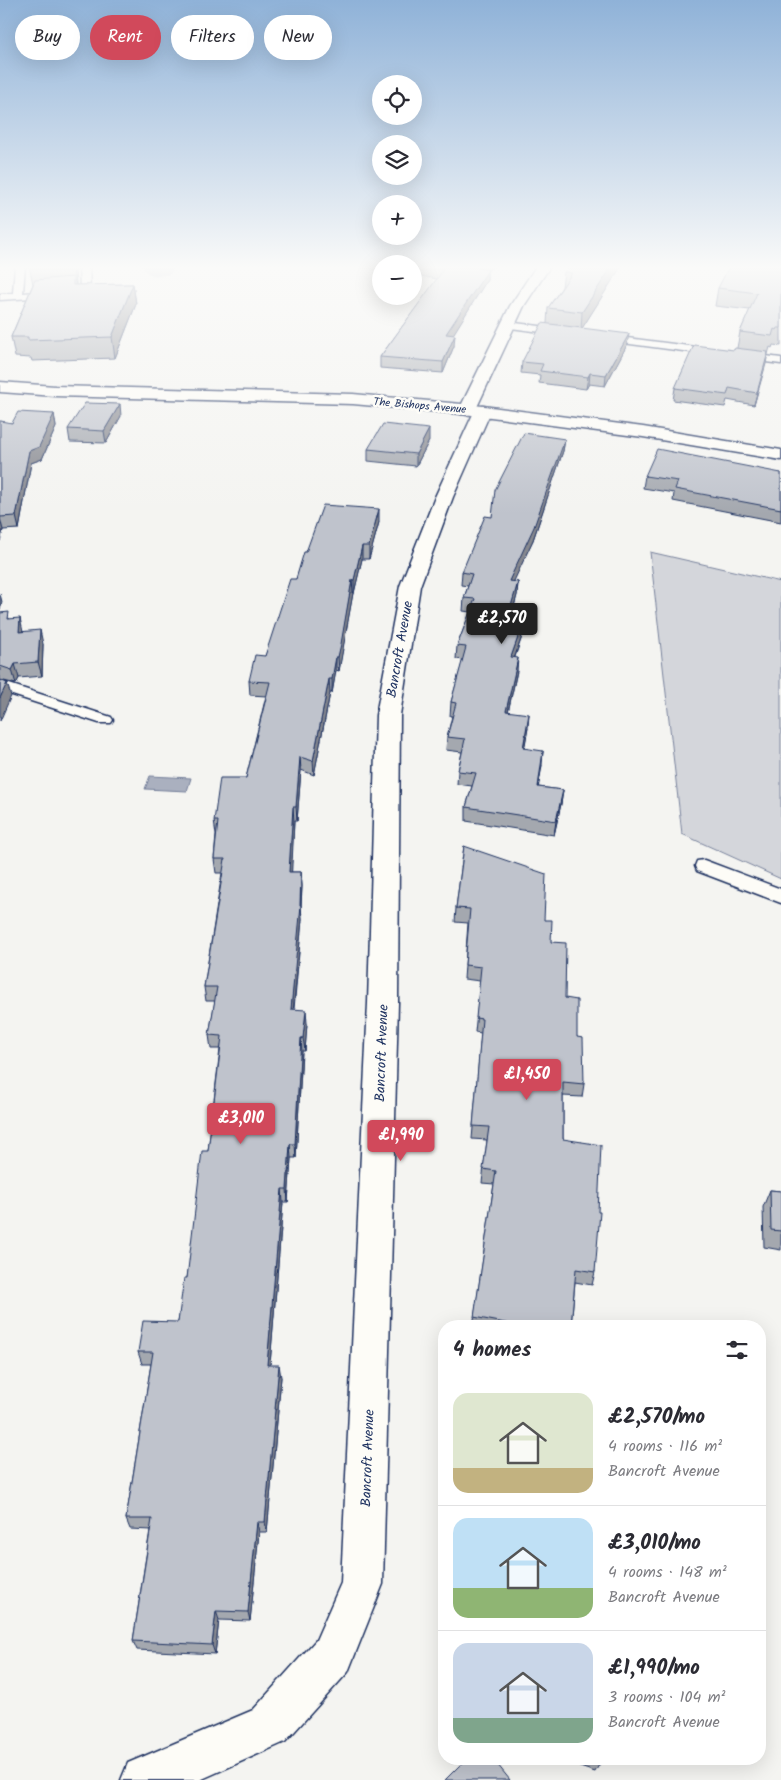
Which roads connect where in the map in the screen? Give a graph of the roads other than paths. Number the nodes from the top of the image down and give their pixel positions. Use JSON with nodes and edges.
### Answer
{"nodes":[{"id":1,"x":498,"y":348,"type":"edge"},
{"id":2,"x":681,"y":348,"type":"edge"},
{"id":3,"x":781,"y":361,"type":"edge"},
{"id":4,"x":0,"y":387,"type":"edge"},
{"id":5,"x":55,"y":391,"type":"junction"},
{"id":6,"x":0,"y":398,"type":"edge"},
{"id":7,"x":475,"y":410,"type":"junction"},
{"id":8,"x":781,"y":455,"type":"edge"},
{"id":9,"x":0,"y":686,"type":"edge"},
{"id":10,"x":105,"y":720,"type":"dead end"},
{"id":11,"x":704,"y":866,"type":"dead end"},
{"id":12,"x":781,"y":896,"type":"edge"},
{"id":13,"x":145,"y":1780,"type":"edge"}],
"edges":[{"from":1,"to":7,"type":"street","name":"Bancroft Avenue"},
{"from":2,"to":3,"type":"lane"},
{"from":4,"to":5,"type":"street","name":"The Bishops Avenue"},
{"from":5,"to":6,"type":"street","name":"The Bishops Avenue"},
{"from":5,"to":7,"type":"street","name":"The Bishops Avenue"},
{"from":7,"to":8,"type":"street","name":"The Bishops Avenue"},
{"from":7,"to":13,"type":"street","name":"Bancroft Avenue"},
{"from":9,"to":10,"type":"lane"},
{"from":11,"to":12,"type":"lane"}]}
